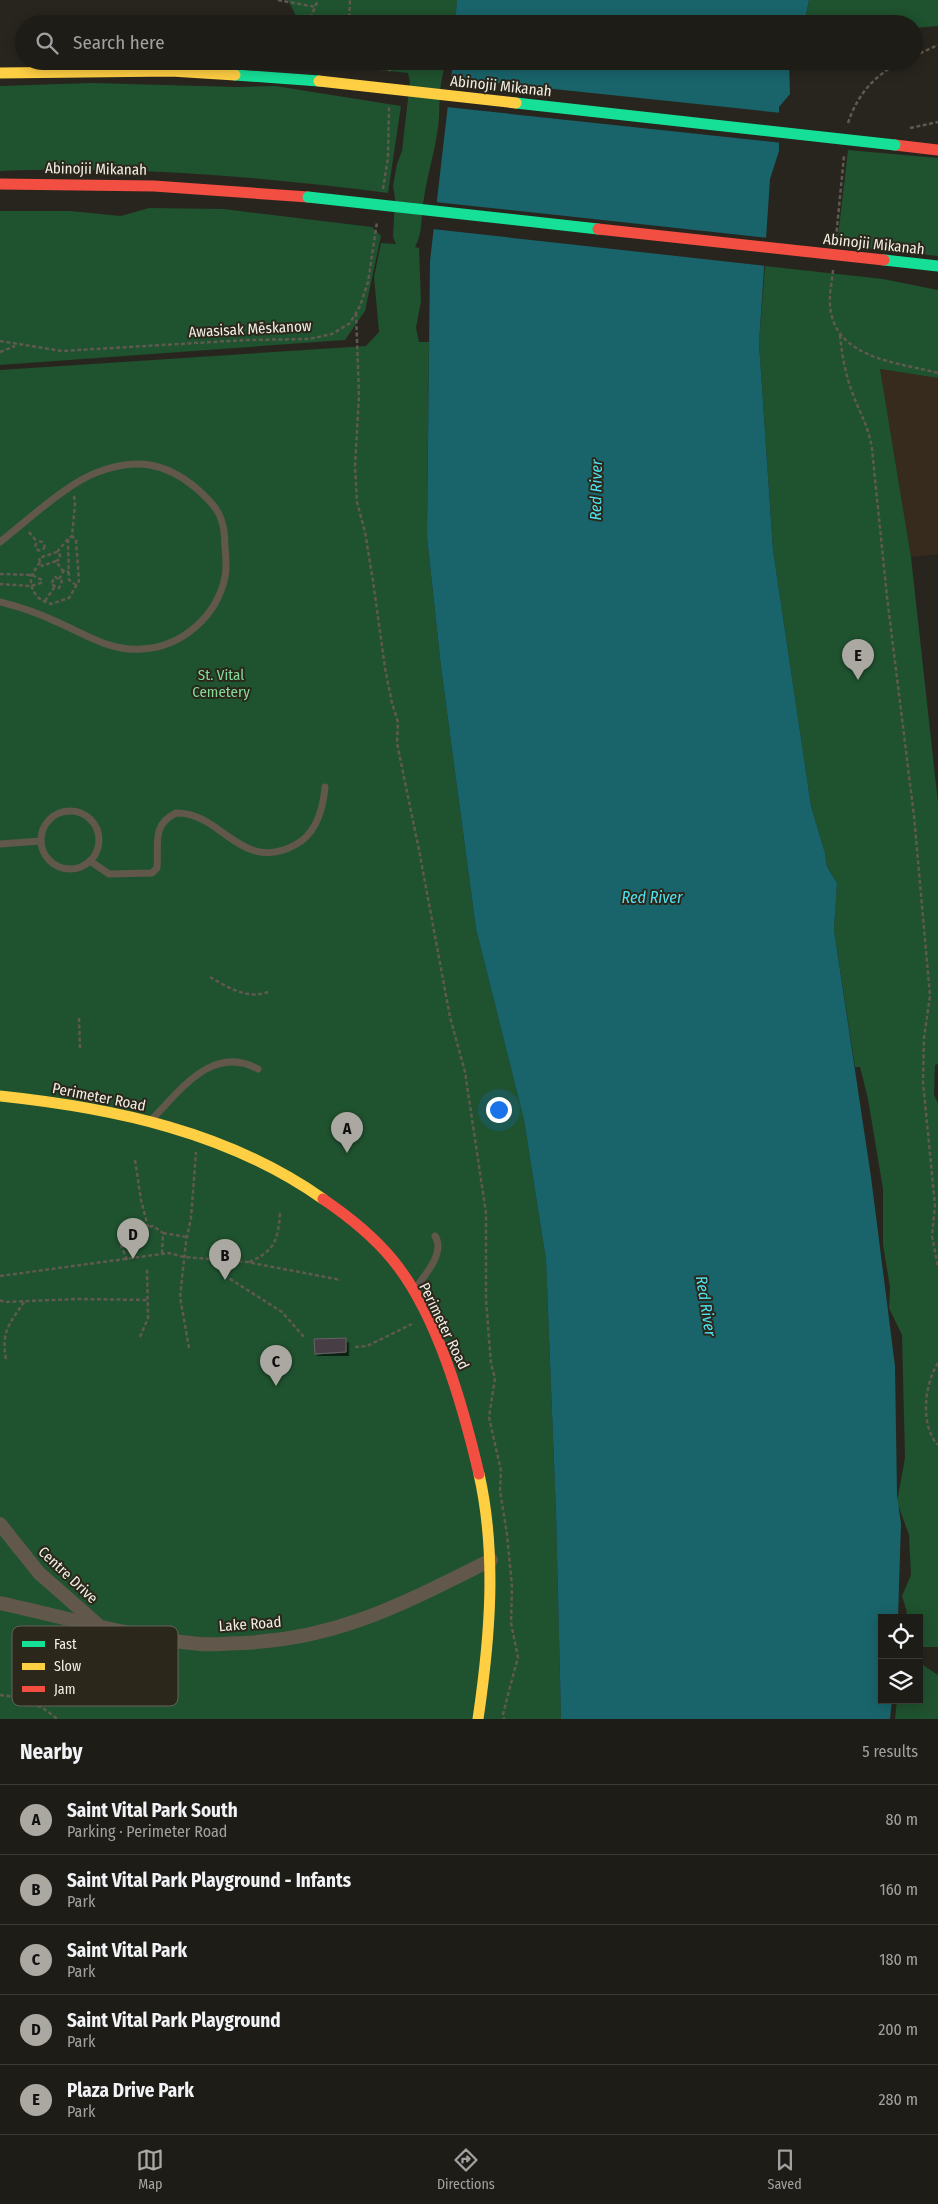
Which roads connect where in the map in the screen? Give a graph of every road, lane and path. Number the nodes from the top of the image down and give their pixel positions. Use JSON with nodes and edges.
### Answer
{"nodes":[{"id":1,"x":278,"y":0,"type":"edge"},
{"id":2,"x":318,"y":0,"type":"edge"},
{"id":3,"x":350,"y":0,"type":"edge"},
{"id":4,"x":316,"y":7,"type":"junction"},
{"id":5,"x":312,"y":15,"type":"edge"},
{"id":6,"x":349,"y":15,"type":"edge"},
{"id":7,"x":938,"y":45,"type":"edge"},
{"id":8,"x":923,"y":52,"type":"edge"},
{"id":9,"x":389,"y":70,"type":"edge"},
{"id":10,"x":888,"y":70,"type":"edge"},
{"id":11,"x":3,"y":73,"type":"edge"},
{"id":12,"x":390,"y":74,"type":"dead end"},
{"id":13,"x":389,"y":102,"type":"dead end"},
{"id":14,"x":938,"y":122,"type":"edge"},
{"id":15,"x":846,"y":129,"type":"dead end"},
{"id":16,"x":902,"y":129,"type":"dead end"},
{"id":17,"x":844,"y":148,"type":"dead end"},
{"id":18,"x":938,"y":150,"type":"edge"},
{"id":19,"x":0,"y":184,"type":"edge"},
{"id":20,"x":382,"y":196,"type":"dead end"},
{"id":21,"x":379,"y":215,"type":"dead end"},
{"id":22,"x":835,"y":244,"type":"dead end"},
{"id":23,"x":833,"y":264,"type":"dead end"},
{"id":24,"x":938,"y":266,"type":"edge"},
{"id":25,"x":356,"y":313,"type":"junction"},
{"id":26,"x":840,"y":336,"type":"junction"},
{"id":27,"x":0,"y":342,"type":"edge"},
{"id":28,"x":16,"y":345,"type":"junction"},
{"id":29,"x":0,"y":352,"type":"edge"},
{"id":30,"x":938,"y":372,"type":"edge"},
{"id":31,"x":69,"y":489,"type":"junction"},
{"id":32,"x":23,"y":525,"type":"junction"},
{"id":33,"x":72,"y":536,"type":"junction"},
{"id":34,"x":68,"y":539,"type":"junction"},
{"id":35,"x":0,"y":542,"type":"edge"},
{"id":36,"x":37,"y":542,"type":"junction"},
{"id":37,"x":42,"y":550,"type":"junction"},
{"id":38,"x":57,"y":552,"type":"junction"},
{"id":39,"x":44,"y":556,"type":"junction"},
{"id":40,"x":56,"y":561,"type":"junction"},
{"id":41,"x":40,"y":562,"type":"junction"},
{"id":42,"x":64,"y":570,"type":"junction"},
{"id":43,"x":69,"y":572,"type":"junction"},
{"id":44,"x":0,"y":574,"type":"edge"},
{"id":45,"x":32,"y":574,"type":"junction"},
{"id":46,"x":0,"y":584,"type":"edge"},
{"id":47,"x":76,"y":585,"type":"junction"},
{"id":48,"x":31,"y":586,"type":"junction"},
{"id":49,"x":0,"y":602,"type":"edge"},
{"id":50,"x":44,"y":602,"type":"junction"},
{"id":51,"x":38,"y":613,"type":"junction"},
{"id":52,"x":325,"y":786,"type":"dead end"},
{"id":53,"x":41,"y":841,"type":"junction"},
{"id":54,"x":0,"y":844,"type":"edge"},
{"id":55,"x":90,"y":861,"type":"junction"},
{"id":56,"x":210,"y":977,"type":"dead end"},
{"id":57,"x":268,"y":992,"type":"dead end"},
{"id":58,"x":79,"y":1018,"type":"dead end"},
{"id":59,"x":80,"y":1048,"type":"dead end"},
{"id":60,"x":258,"y":1069,"type":"dead end"},
{"id":61,"x":0,"y":1096,"type":"edge"},
{"id":62,"x":149,"y":1122,"type":"junction"},
{"id":63,"x":197,"y":1136,"type":"junction"},
{"id":64,"x":135,"y":1160,"type":"dead end"},
{"id":65,"x":280,"y":1213,"type":"dead end"},
{"id":66,"x":148,"y":1227,"type":"junction"},
{"id":67,"x":163,"y":1233,"type":"junction"},
{"id":68,"x":435,"y":1236,"type":"dead end"},
{"id":69,"x":187,"y":1237,"type":"junction"},
{"id":70,"x":162,"y":1254,"type":"junction"},
{"id":71,"x":184,"y":1257,"type":"junction"},
{"id":72,"x":213,"y":1259,"type":"junction"},
{"id":73,"x":127,"y":1260,"type":"junction"},
{"id":74,"x":247,"y":1262,"type":"junction"},
{"id":75,"x":938,"y":1268,"type":"edge"},
{"id":76,"x":146,"y":1269,"type":"dead end"},
{"id":77,"x":0,"y":1276,"type":"edge"},
{"id":78,"x":341,"y":1280,"type":"dead end"},
{"id":79,"x":413,"y":1292,"type":"junction"},
{"id":80,"x":0,"y":1300,"type":"edge"},
{"id":81,"x":149,"y":1300,"type":"junction"},
{"id":82,"x":24,"y":1302,"type":"junction"},
{"id":83,"x":427,"y":1317,"type":"junction"},
{"id":84,"x":140,"y":1337,"type":"dead end"},
{"id":85,"x":304,"y":1337,"type":"dead end"},
{"id":86,"x":355,"y":1347,"type":"dead end"},
{"id":87,"x":189,"y":1348,"type":"dead end"},
{"id":88,"x":6,"y":1359,"type":"dead end"},
{"id":89,"x":938,"y":1364,"type":"edge"},
{"id":90,"x":938,"y":1445,"type":"edge"},
{"id":91,"x":0,"y":1524,"type":"edge"},
{"id":92,"x":491,"y":1560,"type":"junction"},
{"id":93,"x":0,"y":1603,"type":"edge"},
{"id":94,"x":97,"y":1624,"type":"junction"},
{"id":95,"x":105,"y":1626,"type":"edge"},
{"id":96,"x":178,"y":1641,"type":"edge"},
{"id":97,"x":39,"y":1706,"type":"edge"},
{"id":98,"x":57,"y":1719,"type":"edge"},
{"id":99,"x":478,"y":1719,"type":"edge"},
{"id":100,"x":504,"y":1719,"type":"edge"}],
"edges":[{"from":1,"to":4,"type":"path"},
{"from":2,"to":4,"type":"path"},
{"from":3,"to":6,"type":"path"},
{"from":4,"to":5,"type":"path"},
{"from":7,"to":8,"type":"path"},
{"from":9,"to":12,"type":"path"},
{"from":10,"to":15,"type":"path"},
{"from":11,"to":18,"type":"main road","name":"Abinojii Mikanah","bridge":true},
{"from":13,"to":20,"type":"path"},
{"from":14,"to":16,"type":"path"},
{"from":17,"to":22,"type":"path"},
{"from":19,"to":24,"type":"main road","name":"Abinojii Mikanah","bridge":true},
{"from":21,"to":25,"type":"path","name":"Awasisak Mēskanow"},
{"from":23,"to":26,"type":"path"},
{"from":25,"to":28,"type":"path","name":"Awasisak Mēskanow"},
{"from":25,"to":100,"type":"path"},
{"from":26,"to":30,"type":"path"},
{"from":26,"to":75,"type":"path"},
{"from":27,"to":28,"type":"path","name":"Awasisak Mēskanow"},
{"from":28,"to":29,"type":"path"},
{"from":31,"to":32,"type":"lane"},
{"from":31,"to":33,"type":"path"},
{"from":31,"to":51,"type":"lane"},
{"from":32,"to":35,"type":"lane"},
{"from":32,"to":36,"type":"path"},
{"from":33,"to":34,"type":"path"},
{"from":33,"to":47,"type":"path"},
{"from":34,"to":38,"type":"path"},
{"from":34,"to":43,"type":"path"},
{"from":36,"to":37,"type":"path"},
{"from":36,"to":37,"type":"path"},
{"from":37,"to":39,"type":"path"},
{"from":38,"to":39,"type":"path"},
{"from":38,"to":40,"type":"path"},
{"from":39,"to":41,"type":"path"},
{"from":40,"to":41,"type":"path"},
{"from":40,"to":42,"type":"path"},
{"from":41,"to":45,"type":"path"},
{"from":42,"to":43,"type":"path"},
{"from":42,"to":50,"type":"path"},
{"from":43,"to":47,"type":"path"},
{"from":44,"to":45,"type":"path"},
{"from":45,"to":48,"type":"path"},
{"from":45,"to":48,"type":"path"},
{"from":46,"to":48,"type":"path"},
{"from":47,"to":50,"type":"path"},
{"from":48,"to":50,"type":"path"},
{"from":49,"to":51,"type":"lane"},
{"from":50,"to":51,"type":"path"},
{"from":52,"to":55,"type":"lane"},
{"from":53,"to":54,"type":"lane"},
{"from":53,"to":55,"type":"lane"},
{"from":53,"to":55,"type":"lane"},
{"from":56,"to":57,"type":"path"},
{"from":58,"to":59,"type":"path"},
{"from":60,"to":62,"type":"lane"},
{"from":61,"to":62,"type":"main road","name":"Perimeter Road"},
{"from":62,"to":63,"type":"main road","name":"Perimeter Road"},
{"from":63,"to":69,"type":"path"},
{"from":63,"to":79,"type":"main road","name":"Perimeter Road"},
{"from":64,"to":66,"type":"path"},
{"from":65,"to":74,"type":"path"},
{"from":66,"to":67,"type":"path"},
{"from":66,"to":73,"type":"path"},
{"from":67,"to":69,"type":"path"},
{"from":67,"to":70,"type":"path"},
{"from":68,"to":79,"type":"lane"},
{"from":69,"to":71,"type":"path"},
{"from":70,"to":71,"type":"path"},
{"from":70,"to":73,"type":"path"},
{"from":71,"to":72,"type":"path"},
{"from":71,"to":87,"type":"path"},
{"from":72,"to":74,"type":"path"},
{"from":72,"to":85,"type":"path"},
{"from":73,"to":77,"type":"path"},
{"from":74,"to":78,"type":"path"},
{"from":76,"to":81,"type":"path"},
{"from":79,"to":83,"type":"main road","name":"Perimeter Road"},
{"from":80,"to":82,"type":"path"},
{"from":81,"to":82,"type":"path"},
{"from":81,"to":84,"type":"path"},
{"from":82,"to":88,"type":"path"},
{"from":83,"to":86,"type":"path"},
{"from":83,"to":92,"type":"main road","name":"Perimeter Road"},
{"from":89,"to":90,"type":"path"},
{"from":91,"to":94,"type":"street","name":"Centre Drive"},
{"from":92,"to":96,"type":"street","name":"Lake Road"},
{"from":92,"to":99,"type":"main road","name":"Perimeter Road"},
{"from":93,"to":94,"type":"street","name":"Lake Road"},
{"from":94,"to":95,"type":"street","name":"Lake Road"},
{"from":97,"to":98,"type":"path"}]}
